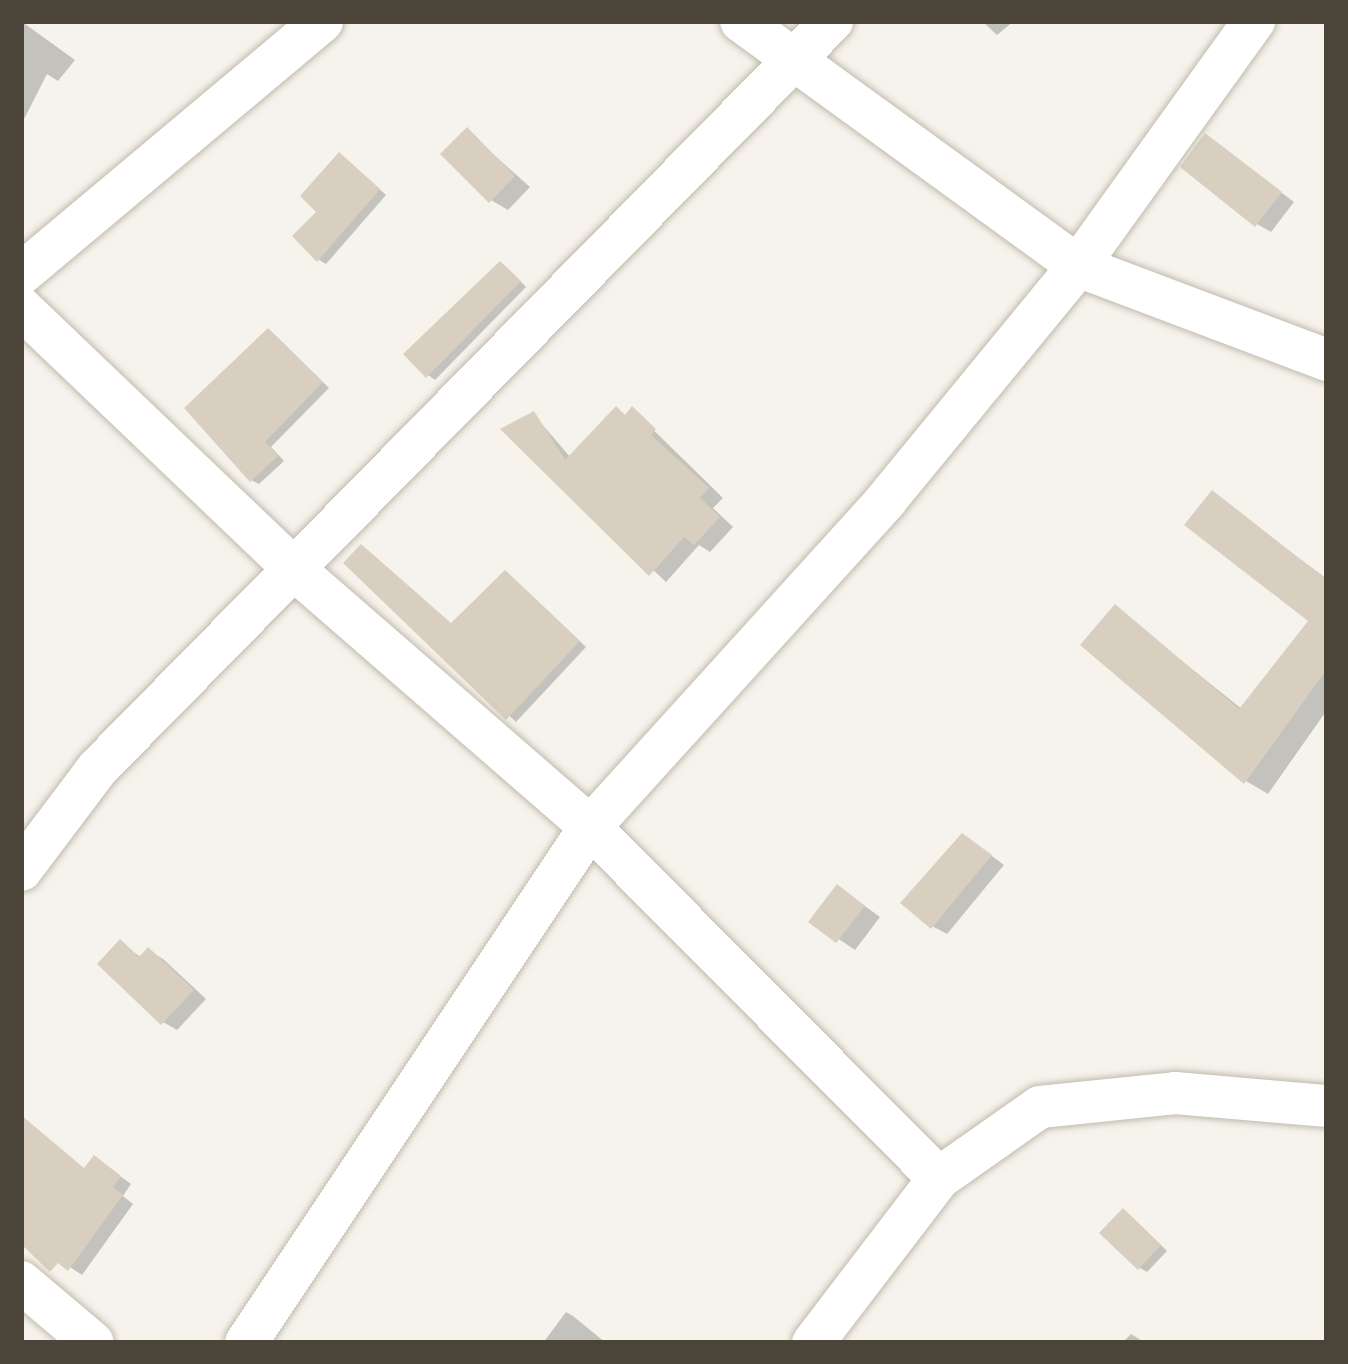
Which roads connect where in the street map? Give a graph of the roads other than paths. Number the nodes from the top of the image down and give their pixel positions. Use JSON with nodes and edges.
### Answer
{"nodes":[{"id":1,"x":322,"y":21,"type":"edge"},
{"id":2,"x":741,"y":21,"type":"edge"},
{"id":3,"x":832,"y":21,"type":"edge"},
{"id":4,"x":1254,"y":21,"type":"edge"},
{"id":5,"x":790,"y":64,"type":"junction"},
{"id":6,"x":1078,"y":266,"type":"junction"},
{"id":7,"x":21,"y":274,"type":"edge"},
{"id":8,"x":21,"y":308,"type":"edge"},
{"id":9,"x":1327,"y":361,"type":"edge"},
{"id":10,"x":296,"y":571,"type":"junction"},
{"id":11,"x":590,"y":827,"type":"junction"},
{"id":12,"x":21,"y":870,"type":"edge"},
{"id":13,"x":1327,"y":1106,"type":"edge"},
{"id":14,"x":939,"y":1178,"type":"junction"},
{"id":15,"x":21,"y":1282,"type":"edge"},
{"id":16,"x":93,"y":1343,"type":"edge"},
{"id":17,"x":246,"y":1343,"type":"edge"},
{"id":18,"x":813,"y":1343,"type":"edge"}],
"edges":[{"from":1,"to":7,"type":"street"},
{"from":2,"to":5,"type":"street"},
{"from":3,"to":5,"type":"street"},
{"from":4,"to":6,"type":"street"},
{"from":5,"to":6,"type":"street"},
{"from":5,"to":10,"type":"street"},
{"from":6,"to":9,"type":"street"},
{"from":6,"to":11,"type":"street"},
{"from":8,"to":10,"type":"street"},
{"from":10,"to":11,"type":"street"},
{"from":10,"to":12,"type":"street"},
{"from":11,"to":14,"type":"street"},
{"from":11,"to":17,"type":"street"},
{"from":13,"to":14,"type":"street"},
{"from":14,"to":18,"type":"street"},
{"from":15,"to":16,"type":"street"}]}
